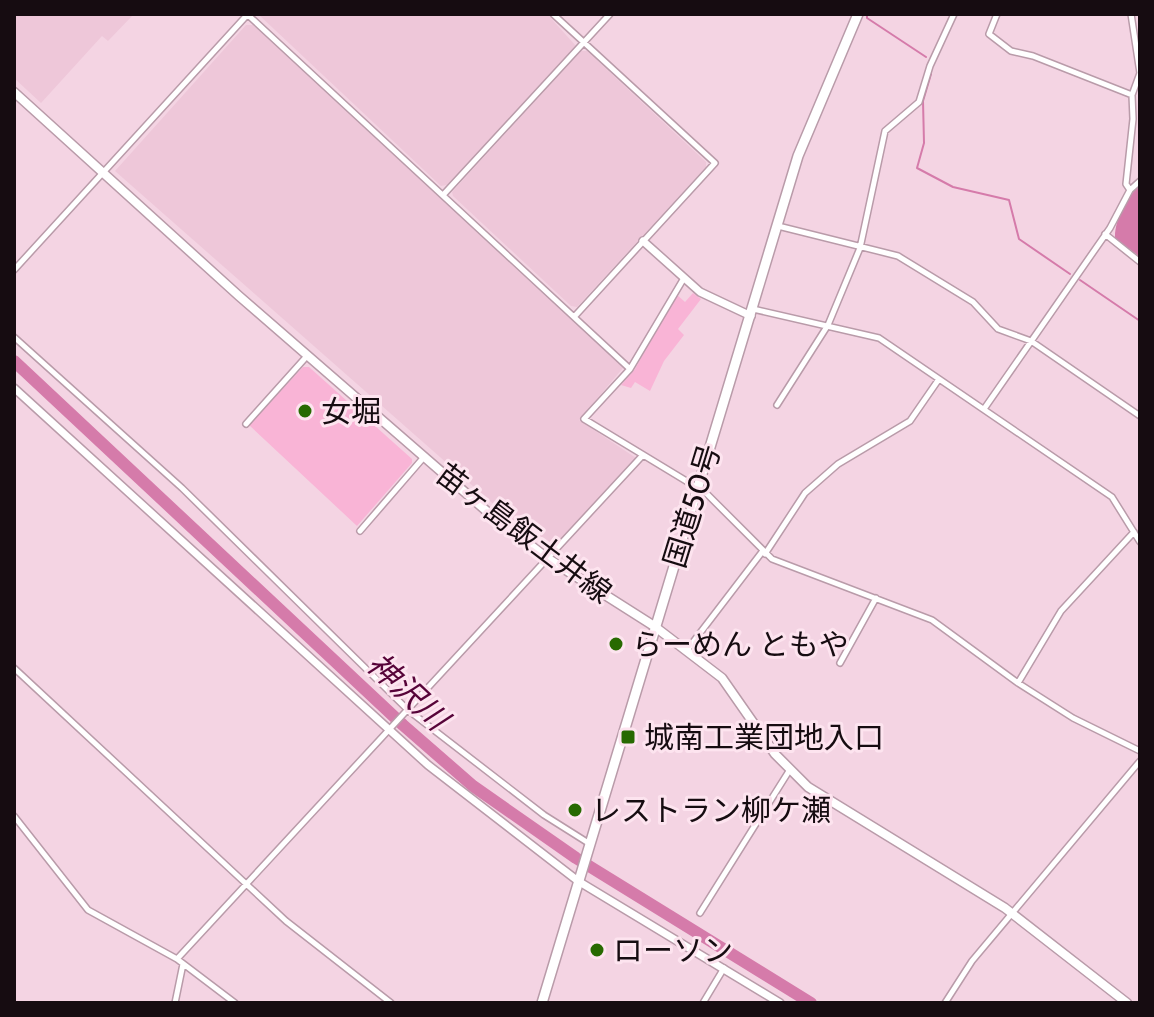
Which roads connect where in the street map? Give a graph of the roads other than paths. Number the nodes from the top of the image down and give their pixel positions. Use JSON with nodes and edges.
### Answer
{"nodes":[{"id":1,"x":248,"y":14,"type":"edge"},
{"id":2,"x":553,"y":14,"type":"edge"},
{"id":3,"x":610,"y":14,"type":"edge"},
{"id":4,"x":858,"y":14,"type":"edge"},
{"id":5,"x":954,"y":14,"type":"edge"},
{"id":6,"x":997,"y":14,"type":"edge"},
{"id":7,"x":1131,"y":14,"type":"edge"},
{"id":8,"x":584,"y":43,"type":"junction"},
{"id":9,"x":1140,"y":73,"type":"edge"},
{"id":10,"x":14,"y":92,"type":"edge"},
{"id":11,"x":1132,"y":95,"type":"junction"},
{"id":12,"x":102,"y":173,"type":"junction"},
{"id":13,"x":1140,"y":181,"type":"edge"},
{"id":14,"x":1130,"y":190,"type":"junction"},
{"id":15,"x":444,"y":194,"type":"junction"},
{"id":16,"x":778,"y":226,"type":"junction"},
{"id":17,"x":1105,"y":234,"type":"junction"},
{"id":18,"x":643,"y":241,"type":"junction"},
{"id":19,"x":860,"y":248,"type":"junction"},
{"id":20,"x":1140,"y":262,"type":"edge"},
{"id":21,"x":14,"y":270,"type":"edge"},
{"id":22,"x":684,"y":278,"type":"junction"},
{"id":23,"x":752,"y":313,"type":"junction"},
{"id":24,"x":574,"y":317,"type":"junction"},
{"id":25,"x":828,"y":325,"type":"junction"},
{"id":26,"x":14,"y":337,"type":"edge"},
{"id":27,"x":1031,"y":341,"type":"junction"},
{"id":28,"x":307,"y":355,"type":"junction"},
{"id":29,"x":630,"y":369,"type":"junction"},
{"id":30,"x":939,"y":379,"type":"junction"},
{"id":31,"x":14,"y":388,"type":"edge"},
{"id":32,"x":777,"y":405,"type":"dead end"},
{"id":33,"x":984,"y":409,"type":"junction"},
{"id":34,"x":1140,"y":416,"type":"edge"},
{"id":35,"x":246,"y":424,"type":"dead end"},
{"id":36,"x":643,"y":455,"type":"junction"},
{"id":37,"x":424,"y":457,"type":"junction"},
{"id":38,"x":697,"y":489,"type":"junction"},
{"id":39,"x":360,"y":531,"type":"dead end"},
{"id":40,"x":1134,"y":532,"type":"junction"},
{"id":41,"x":1140,"y":542,"type":"edge"},
{"id":42,"x":764,"y":553,"type":"junction"},
{"id":43,"x":547,"y":558,"type":"junction"},
{"id":44,"x":876,"y":598,"type":"junction"},
{"id":45,"x":654,"y":626,"type":"junction"},
{"id":46,"x":687,"y":650,"type":"junction"},
{"id":47,"x":840,"y":663,"type":"dead end"},
{"id":48,"x":14,"y":668,"type":"edge"},
{"id":49,"x":1018,"y":683,"type":"junction"},
{"id":50,"x":407,"y":711,"type":"junction"},
{"id":51,"x":390,"y":730,"type":"junction"},
{"id":52,"x":1140,"y":751,"type":"edge"},
{"id":53,"x":1140,"y":761,"type":"edge"},
{"id":54,"x":789,"y":771,"type":"junction"},
{"id":55,"x":14,"y":816,"type":"edge"},
{"id":56,"x":589,"y":846,"type":"junction"},
{"id":57,"x":579,"y":878,"type":"junction"},
{"id":58,"x":246,"y":883,"type":"junction"},
{"id":59,"x":700,"y":913,"type":"dead end"},
{"id":60,"x":1012,"y":913,"type":"junction"},
{"id":61,"x":177,"y":959,"type":"junction"},
{"id":62,"x":183,"y":964,"type":"junction"},
{"id":63,"x":724,"y":968,"type":"junction"},
{"id":64,"x":175,"y":1003,"type":"edge"},
{"id":65,"x":235,"y":1003,"type":"edge"},
{"id":66,"x":391,"y":1003,"type":"edge"},
{"id":67,"x":542,"y":1003,"type":"edge"},
{"id":68,"x":703,"y":1003,"type":"edge"},
{"id":69,"x":780,"y":1003,"type":"edge"},
{"id":70,"x":945,"y":1003,"type":"edge"},
{"id":71,"x":1127,"y":1003,"type":"edge"}],
"edges":[{"from":1,"to":12,"type":"street"},
{"from":1,"to":15,"type":"street"},
{"from":2,"to":8,"type":"street"},
{"from":3,"to":8,"type":"street"},
{"from":4,"to":16,"type":"highway","name":"国道50号"},
{"from":5,"to":19,"type":"street"},
{"from":6,"to":11,"type":"street"},
{"from":7,"to":9,"type":"street"},
{"from":8,"to":15,"type":"street"},
{"from":8,"to":18,"type":"street"},
{"from":9,"to":11,"type":"street"},
{"from":10,"to":12,"type":"main road","name":"苗ヶ島飯土井線"},
{"from":11,"to":14,"type":"street"},
{"from":12,"to":21,"type":"street"},
{"from":12,"to":28,"type":"main road","name":"苗ヶ島飯土井線"},
{"from":13,"to":14,"type":"street"},
{"from":14,"to":17,"type":"street"},
{"from":15,"to":24,"type":"street"},
{"from":16,"to":19,"type":"street"},
{"from":16,"to":23,"type":"highway","name":"国道50号"},
{"from":17,"to":20,"type":"street"},
{"from":17,"to":27,"type":"street"},
{"from":18,"to":22,"type":"street"},
{"from":18,"to":24,"type":"street"},
{"from":19,"to":25,"type":"street"},
{"from":19,"to":27,"type":"street"},
{"from":22,"to":23,"type":"street"},
{"from":22,"to":29,"type":"street"},
{"from":23,"to":25,"type":"street"},
{"from":23,"to":38,"type":"highway","name":"国道50号"},
{"from":24,"to":29,"type":"street"},
{"from":25,"to":30,"type":"street"},
{"from":25,"to":32,"type":"street"},
{"from":26,"to":50,"type":"street"},
{"from":27,"to":33,"type":"street"},
{"from":27,"to":34,"type":"street"},
{"from":28,"to":35,"type":"street"},
{"from":28,"to":37,"type":"main road","name":"苗ヶ島飯土井線"},
{"from":29,"to":36,"type":"street"},
{"from":30,"to":33,"type":"street"},
{"from":30,"to":42,"type":"street"},
{"from":31,"to":51,"type":"street"},
{"from":33,"to":40,"type":"street"},
{"from":36,"to":38,"type":"street"},
{"from":36,"to":43,"type":"street"},
{"from":37,"to":39,"type":"street"},
{"from":37,"to":43,"type":"main road","name":"苗ヶ島飯土井線"},
{"from":38,"to":42,"type":"street"},
{"from":38,"to":45,"type":"highway","name":"国道50号"},
{"from":40,"to":41,"type":"street"},
{"from":40,"to":49,"type":"street"},
{"from":42,"to":44,"type":"street"},
{"from":42,"to":46,"type":"street"},
{"from":43,"to":45,"type":"main road","name":"苗ヶ島飯土井線"},
{"from":43,"to":50,"type":"street"},
{"from":44,"to":47,"type":"street"},
{"from":44,"to":49,"type":"street"},
{"from":45,"to":46,"type":"main road","name":"苗ヶ島飯土井線"},
{"from":45,"to":56,"type":"highway","name":"国道50号"},
{"from":46,"to":54,"type":"main road","name":"苗ヶ島飯土井線"},
{"from":48,"to":58,"type":"street"},
{"from":49,"to":52,"type":"street"},
{"from":50,"to":51,"type":"street"},
{"from":50,"to":56,"type":"street"},
{"from":51,"to":57,"type":"street"},
{"from":51,"to":58,"type":"street"},
{"from":53,"to":60,"type":"street"},
{"from":54,"to":59,"type":"street"},
{"from":54,"to":60,"type":"main road","name":"苗ヶ島飯土井線"},
{"from":55,"to":61,"type":"street"},
{"from":56,"to":57,"type":"highway","name":"国道50号"},
{"from":57,"to":63,"type":"street"},
{"from":57,"to":67,"type":"highway","name":"国道50号"},
{"from":58,"to":61,"type":"street"},
{"from":58,"to":66,"type":"street"},
{"from":60,"to":70,"type":"street"},
{"from":60,"to":71,"type":"main road","name":"苗ヶ島飯土井線"},
{"from":61,"to":62,"type":"street"},
{"from":62,"to":64,"type":"street"},
{"from":62,"to":65,"type":"street"},
{"from":63,"to":68,"type":"street"},
{"from":63,"to":69,"type":"street"}]}
